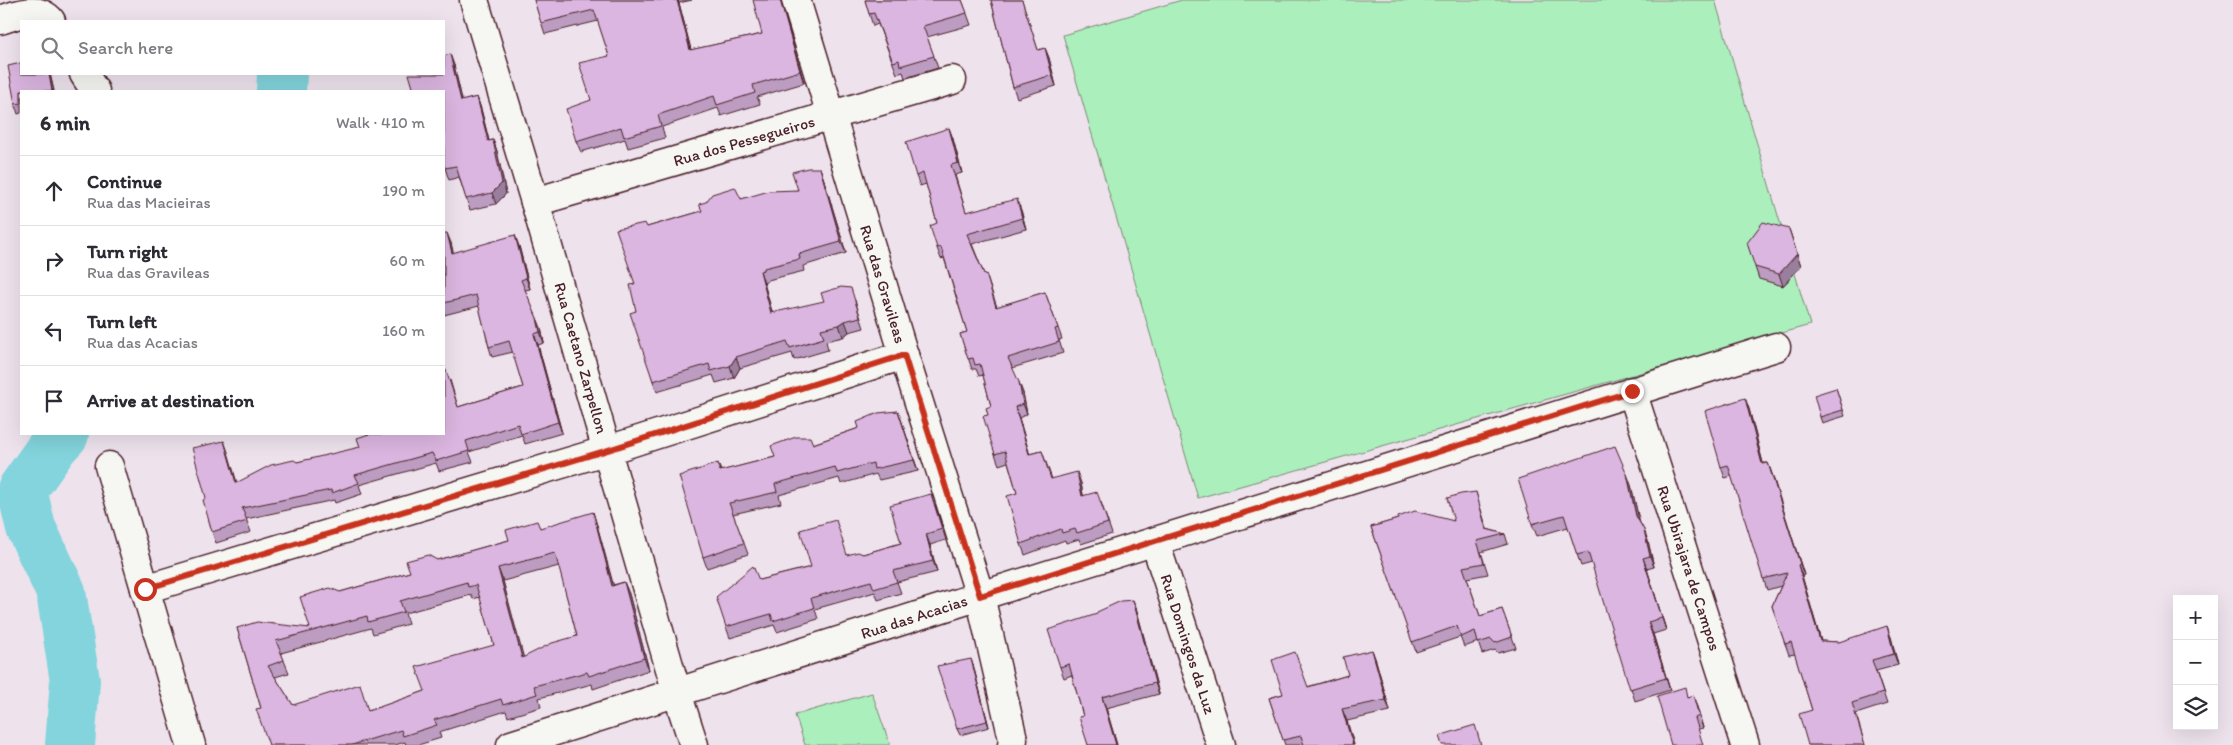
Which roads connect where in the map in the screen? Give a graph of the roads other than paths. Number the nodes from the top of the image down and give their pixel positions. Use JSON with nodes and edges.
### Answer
{"nodes":[{"id":1,"x":474,"y":0,"type":"edge"},
{"id":2,"x":796,"y":0,"type":"edge"},
{"id":3,"x":0,"y":20,"type":"edge"},
{"id":4,"x":50,"y":20,"type":"edge"},
{"id":5,"x":85,"y":75,"type":"edge"},
{"id":6,"x":952,"y":80,"type":"dead end"},
{"id":7,"x":94,"y":90,"type":"edge"},
{"id":8,"x":832,"y":115,"type":"junction"},
{"id":9,"x":535,"y":202,"type":"junction"},
{"id":10,"x":1776,"y":347,"type":"dead end"},
{"id":11,"x":904,"y":355,"type":"junction"},
{"id":12,"x":1632,"y":391,"type":"junction"},
{"id":13,"x":608,"y":450,"type":"junction"},
{"id":14,"x":109,"y":466,"type":"dead end"},
{"id":15,"x":1155,"y":542,"type":"junction"},
{"id":16,"x":145,"y":589,"type":"junction"},
{"id":17,"x":980,"y":596,"type":"junction"},
{"id":18,"x":677,"y":693,"type":"junction"},
{"id":19,"x":191,"y":745,"type":"edge"},
{"id":20,"x":511,"y":745,"type":"edge"},
{"id":21,"x":694,"y":745,"type":"edge"},
{"id":22,"x":1012,"y":745,"type":"edge"},
{"id":23,"x":1221,"y":745,"type":"edge"},
{"id":24,"x":1745,"y":745,"type":"edge"}],
"edges":[{"from":1,"to":9,"type":"street","name":"Rua Caetano Zarpellon"},
{"from":2,"to":8,"type":"street","name":"Rua das Gravileas"},
{"from":3,"to":4,"type":"street"},
{"from":5,"to":7,"type":"street"},
{"from":6,"to":8,"type":"street","name":"Rua dos Pessegueiros"},
{"from":8,"to":9,"type":"street","name":"Rua dos Pessegueiros"},
{"from":8,"to":11,"type":"street","name":"Rua das Gravileas"},
{"from":9,"to":13,"type":"street","name":"Rua Caetano Zarpellon"},
{"from":10,"to":12,"type":"street","name":"Rua das Acacias"},
{"from":11,"to":13,"type":"street"},
{"from":11,"to":17,"type":"street","name":"Rua das Gravileas"},
{"from":12,"to":15,"type":"street","name":"Rua das Acacias"},
{"from":12,"to":24,"type":"street","name":"Rua Ubirajara de Campos"},
{"from":13,"to":16,"type":"street"},
{"from":13,"to":18,"type":"street","name":"Rua Caetano Zarpellon"},
{"from":14,"to":16,"type":"street"},
{"from":15,"to":17,"type":"street","name":"Rua das Acacias"},
{"from":15,"to":23,"type":"street","name":"Rua Domingos da Luz"},
{"from":16,"to":19,"type":"street"},
{"from":17,"to":18,"type":"street","name":"Rua das Acacias"},
{"from":17,"to":22,"type":"street","name":"Rua das Gravileas"},
{"from":18,"to":20,"type":"street","name":"Rua das Acacias"},
{"from":18,"to":21,"type":"street","name":"Rua Caetano Zarpellon"}]}
